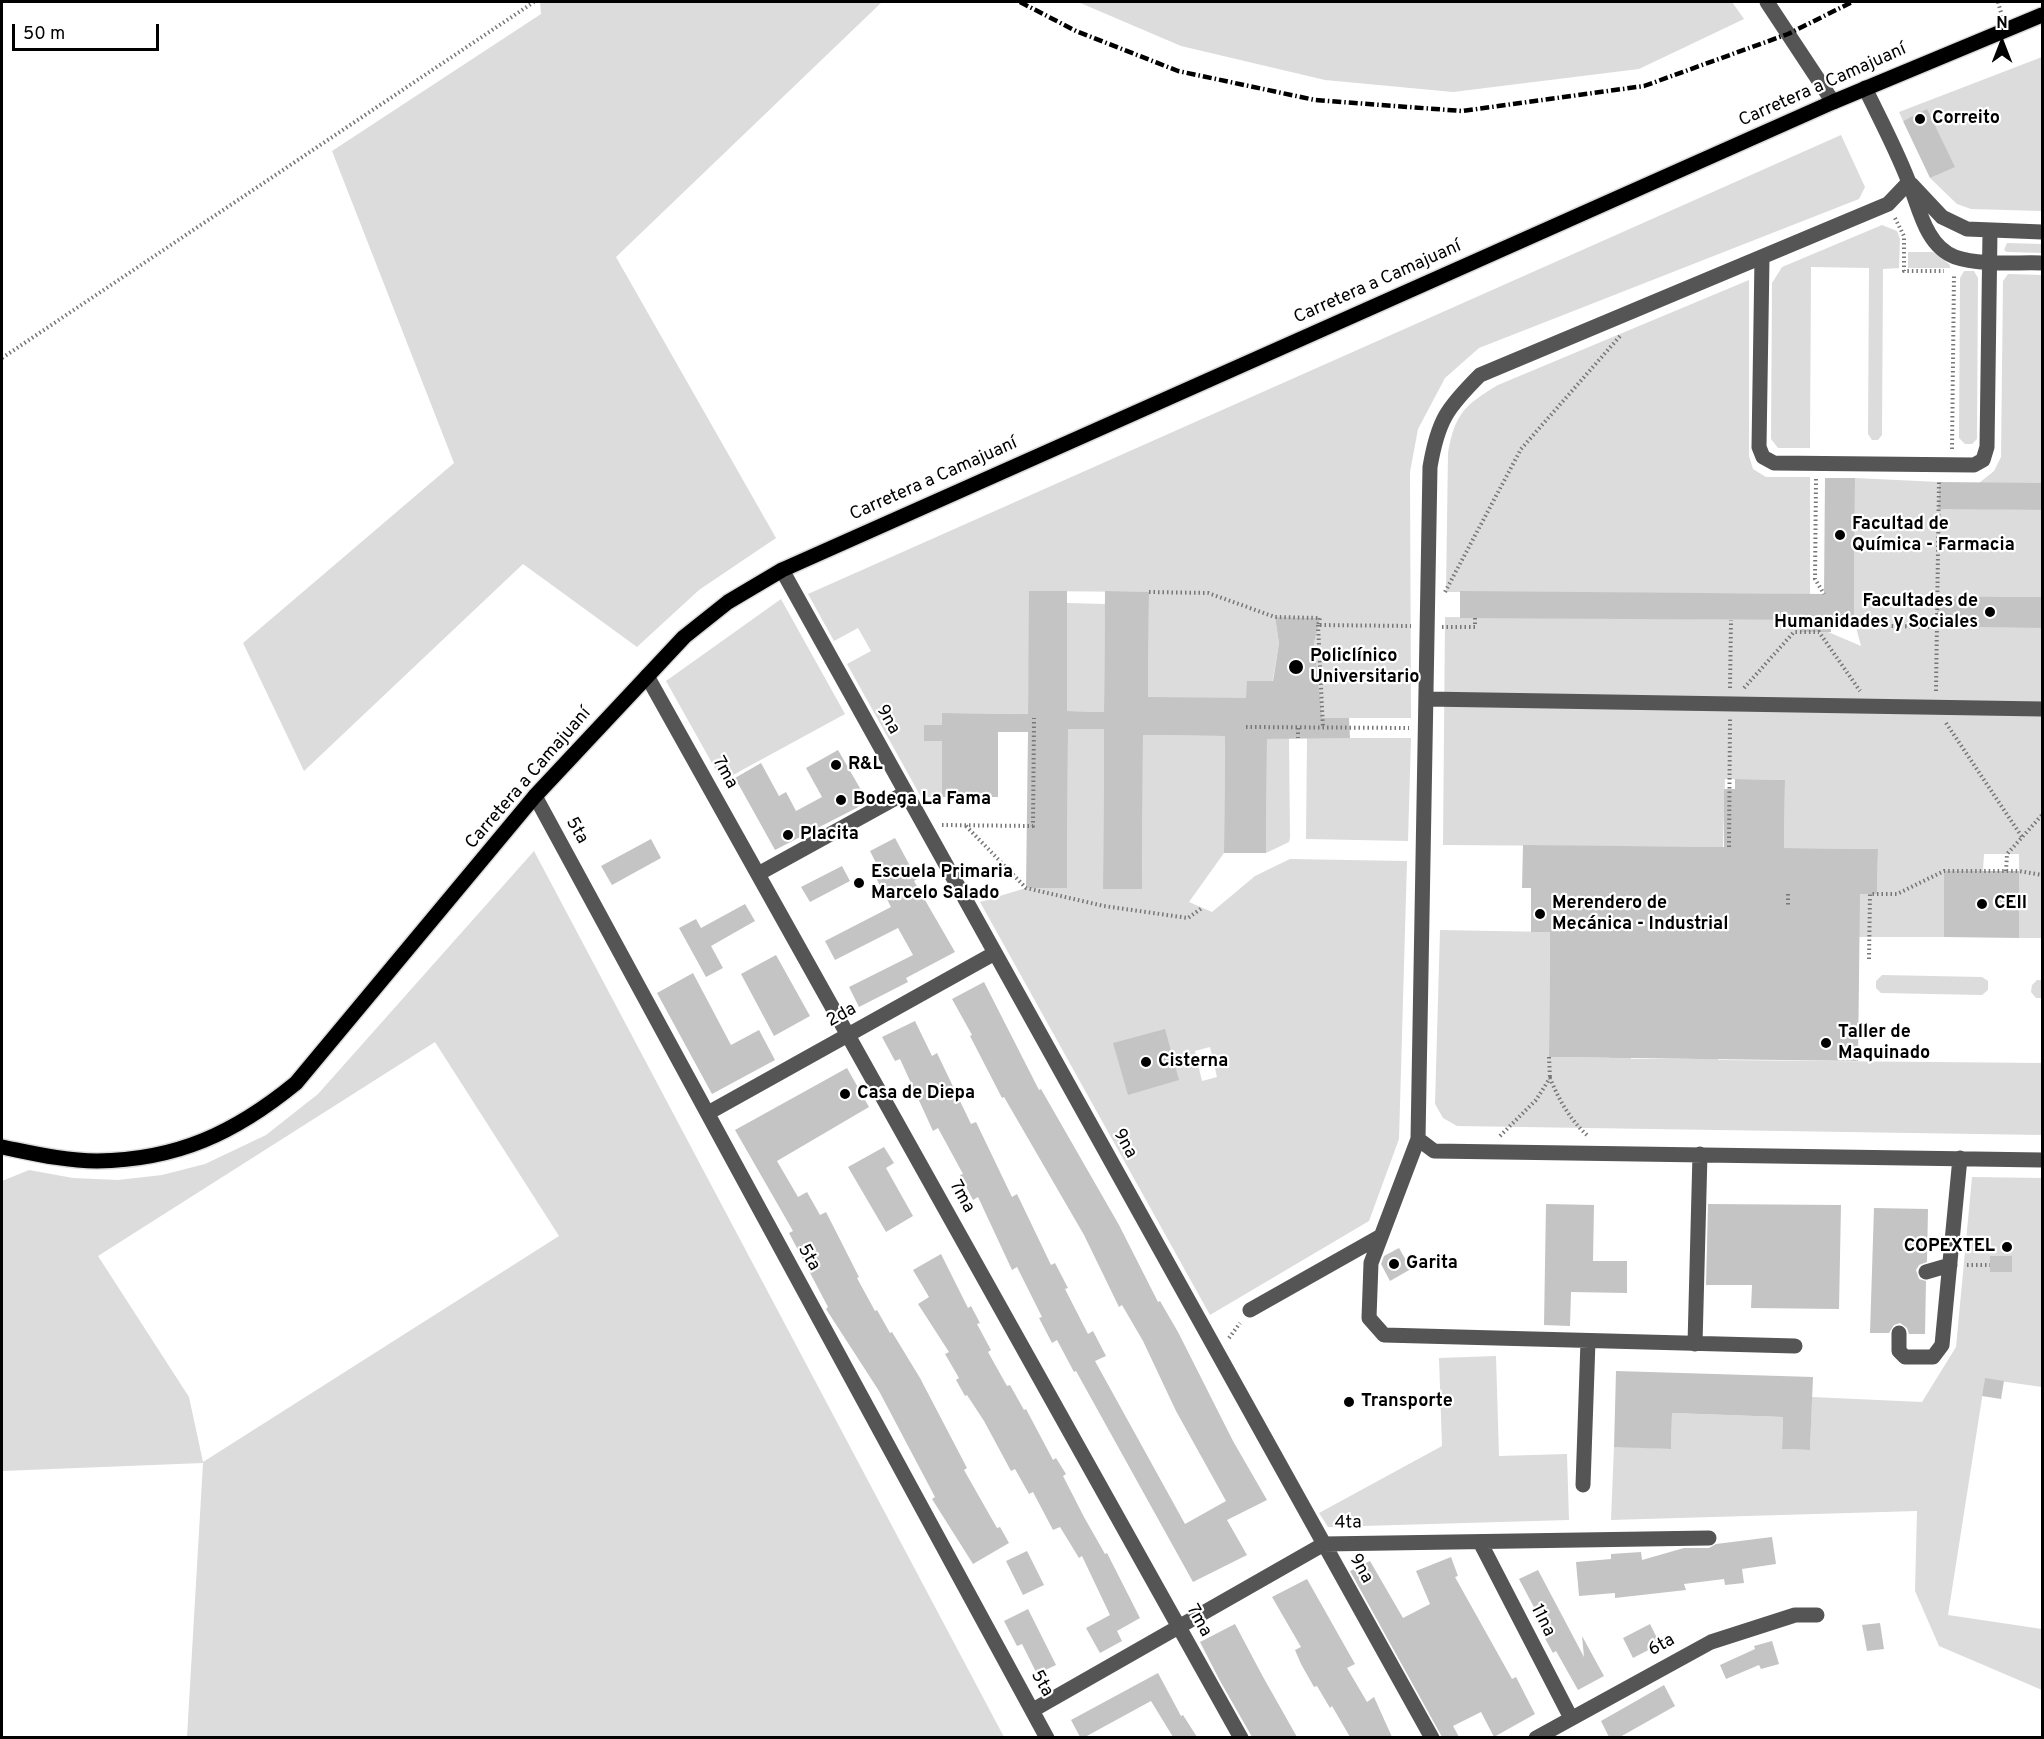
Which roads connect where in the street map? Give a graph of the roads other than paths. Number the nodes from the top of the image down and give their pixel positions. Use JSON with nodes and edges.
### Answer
{"nodes":[{"id":1,"x":1767,"y":2,"type":"edge"},
{"id":2,"x":2043,"y":15,"type":"edge"},
{"id":3,"x":1865,"y":88,"type":"junction"},
{"id":4,"x":1833,"y":102,"type":"junction"},
{"id":5,"x":1909,"y":182,"type":"junction"},
{"id":6,"x":1990,"y":231,"type":"junction"},
{"id":7,"x":2043,"y":232,"type":"edge"},
{"id":8,"x":1762,"y":258,"type":"junction"},
{"id":9,"x":1989,"y":262,"type":"junction"},
{"id":10,"x":2043,"y":262,"type":"edge"},
{"id":11,"x":782,"y":570,"type":"junction"},
{"id":12,"x":648,"y":676,"type":"junction"},
{"id":13,"x":1426,"y":699,"type":"junction"},
{"id":14,"x":2043,"y":709,"type":"edge"},
{"id":15,"x":905,"y":793,"type":"junction"},
{"id":16,"x":535,"y":796,"type":"junction"},
{"id":17,"x":758,"y":874,"type":"junction"},
{"id":18,"x":994,"y":952,"type":"junction"},
{"id":19,"x":848,"y":1035,"type":"junction"},
{"id":20,"x":708,"y":1113,"type":"junction"},
{"id":21,"x":1418,"y":1139,"type":"junction"},
{"id":22,"x":2,"y":1148,"type":"edge"},
{"id":23,"x":1700,"y":1154,"type":"junction"},
{"id":24,"x":1960,"y":1158,"type":"junction"},
{"id":25,"x":2043,"y":1160,"type":"edge"},
{"id":26,"x":1381,"y":1236,"type":"junction"},
{"id":27,"x":1950,"y":1265,"type":"junction"},
{"id":28,"x":1926,"y":1272,"type":"dead end"},
{"id":29,"x":1250,"y":1310,"type":"road end"},
{"id":30,"x":1899,"y":1333,"type":"dead end"},
{"id":31,"x":1588,"y":1341,"type":"junction"},
{"id":32,"x":1695,"y":1344,"type":"junction"},
{"id":33,"x":1795,"y":1346,"type":"dead end"},
{"id":34,"x":1583,"y":1485,"type":"dead end"},
{"id":35,"x":1709,"y":1538,"type":"dead end"},
{"id":36,"x":1480,"y":1542,"type":"junction"},
{"id":37,"x":1324,"y":1544,"type":"junction"},
{"id":38,"x":1817,"y":1615,"type":"dead end"},
{"id":39,"x":1179,"y":1627,"type":"junction"},
{"id":40,"x":1032,"y":1710,"type":"junction"},
{"id":41,"x":1570,"y":1718,"type":"junction"},
{"id":42,"x":1047,"y":1737,"type":"edge"},
{"id":43,"x":1241,"y":1737,"type":"edge"},
{"id":44,"x":1432,"y":1737,"type":"edge"},
{"id":45,"x":1536,"y":1737,"type":"edge"}],
"edges":[{"from":1,"to":4,"type":"street"},
{"from":2,"to":3,"type":"main road","name":"Carretera a Camajuaní"},
{"from":3,"to":4,"type":"main road","name":"Carretera a Camajuaní"},
{"from":3,"to":5,"type":"street"},
{"from":4,"to":11,"type":"main road","name":"Carretera a Camajuaní"},
{"from":5,"to":6,"type":"street"},
{"from":5,"to":8,"type":"street"},
{"from":5,"to":9,"type":"street"},
{"from":6,"to":7,"type":"street"},
{"from":6,"to":9,"type":"street"},
{"from":8,"to":9,"type":"street"},
{"from":8,"to":13,"type":"street"},
{"from":9,"to":10,"type":"street"},
{"from":11,"to":12,"type":"main road","name":"Carretera a Camajuaní"},
{"from":11,"to":15,"type":"street","name":"9na"},
{"from":12,"to":16,"type":"main road","name":"Carretera a Camajuaní"},
{"from":12,"to":17,"type":"street","name":"7ma"},
{"from":13,"to":14,"type":"street"},
{"from":13,"to":21,"type":"street"},
{"from":15,"to":17,"type":"street"},
{"from":15,"to":18,"type":"street","name":"9na"},
{"from":16,"to":20,"type":"street","name":"5ta"},
{"from":16,"to":22,"type":"main road","name":"Carretera a Camajuaní"},
{"from":17,"to":19,"type":"street","name":"7ma"},
{"from":18,"to":19,"type":"street","name":"2da"},
{"from":18,"to":37,"type":"street","name":"9na"},
{"from":19,"to":20,"type":"street","name":"2da"},
{"from":19,"to":39,"type":"street","name":"7ma"},
{"from":20,"to":40,"type":"street","name":"5ta"},
{"from":21,"to":23,"type":"street"},
{"from":21,"to":26,"type":"street"},
{"from":23,"to":24,"type":"street"},
{"from":23,"to":32,"type":"street"},
{"from":24,"to":25,"type":"street"},
{"from":24,"to":27,"type":"street"},
{"from":26,"to":29,"type":"street"},
{"from":26,"to":31,"type":"street"},
{"from":27,"to":28,"type":"street"},
{"from":27,"to":30,"type":"street"},
{"from":31,"to":32,"type":"street"},
{"from":31,"to":34,"type":"street"},
{"from":32,"to":33,"type":"street"},
{"from":35,"to":36,"type":"street","name":"4ta"},
{"from":36,"to":37,"type":"street","name":"4ta"},
{"from":36,"to":41,"type":"street","name":"11na"},
{"from":37,"to":39,"type":"street","name":"4ta"},
{"from":37,"to":44,"type":"street","name":"9na"},
{"from":38,"to":41,"type":"street","name":"6ta"},
{"from":39,"to":40,"type":"street","name":"4ta"},
{"from":39,"to":43,"type":"street","name":"7ma"},
{"from":40,"to":42,"type":"street","name":"5ta"},
{"from":41,"to":45,"type":"street","name":"6ta"}]}
